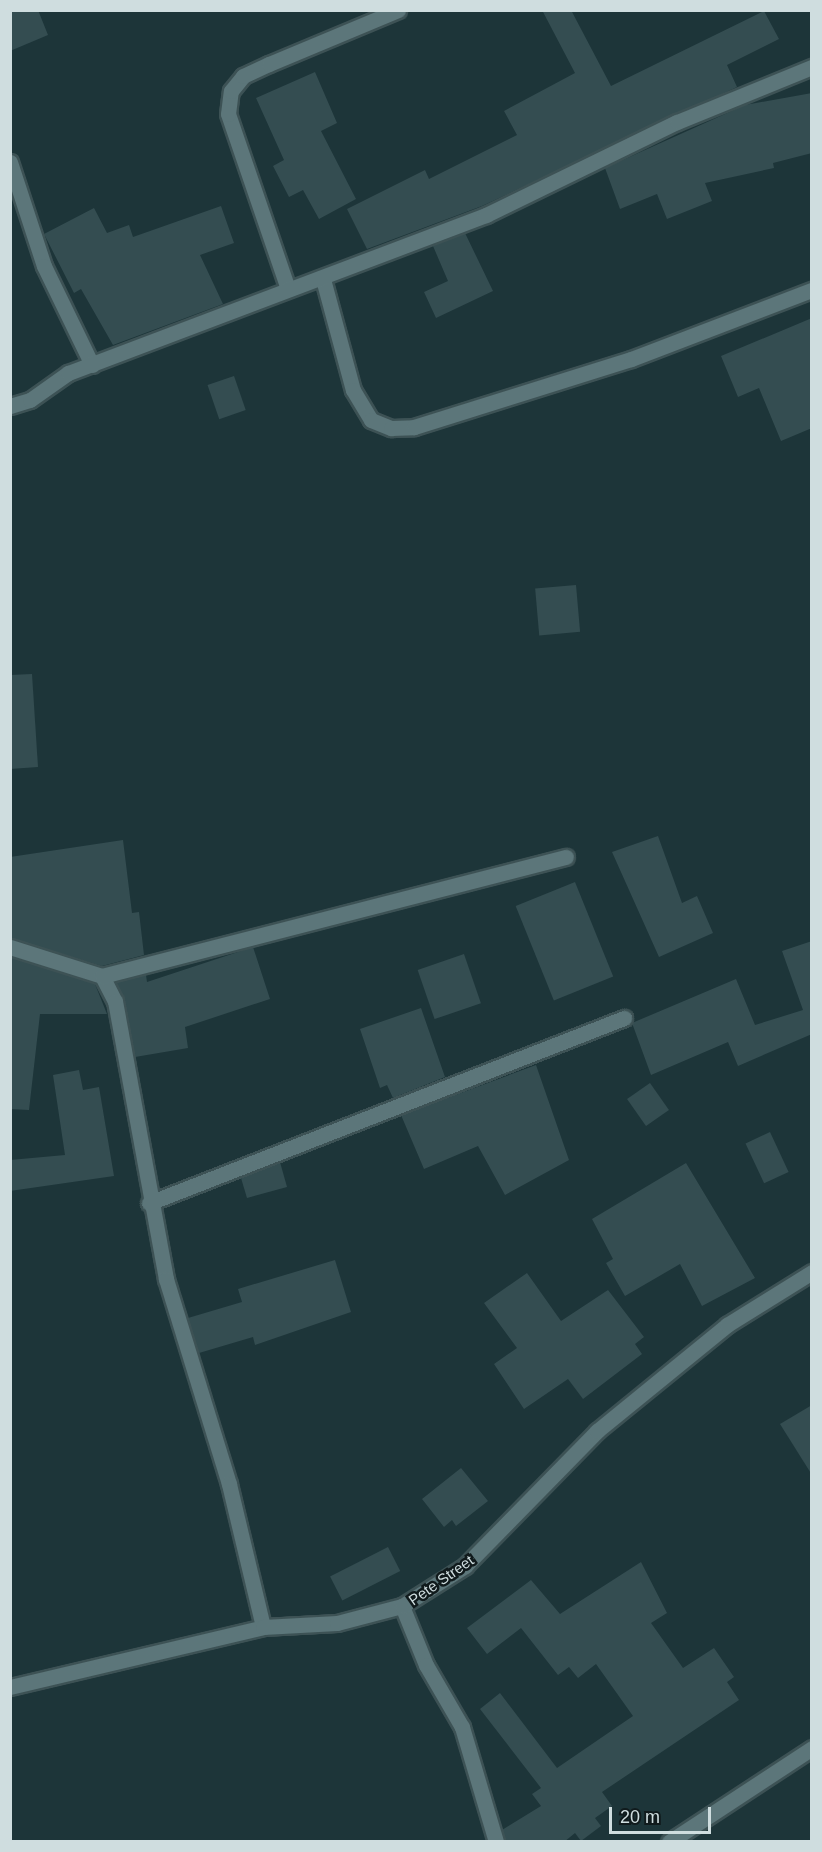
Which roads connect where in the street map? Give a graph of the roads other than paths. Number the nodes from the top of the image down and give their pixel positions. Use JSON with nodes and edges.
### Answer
{"nodes":[{"id":1,"x":398,"y":10,"type":"edge"},
{"id":2,"x":812,"y":67,"type":"edge"},
{"id":3,"x":10,"y":162,"type":"edge"},
{"id":4,"x":323,"y":279,"type":"junction"},
{"id":5,"x":288,"y":289,"type":"junction"},
{"id":6,"x":812,"y":290,"type":"edge"},
{"id":7,"x":92,"y":365,"type":"junction"},
{"id":8,"x":10,"y":406,"type":"edge"},
{"id":9,"x":566,"y":857,"type":"dead end"},
{"id":10,"x":10,"y":947,"type":"edge"},
{"id":11,"x":102,"y":976,"type":"junction"},
{"id":12,"x":624,"y":1018,"type":"dead end"},
{"id":13,"x":149,"y":1203,"type":"junction"},
{"id":14,"x":812,"y":1272,"type":"edge"},
{"id":15,"x":402,"y":1606,"type":"junction"},
{"id":16,"x":263,"y":1627,"type":"junction"},
{"id":17,"x":10,"y":1687,"type":"edge"},
{"id":18,"x":812,"y":1748,"type":"edge"},
{"id":19,"x":496,"y":1842,"type":"edge"},
{"id":20,"x":669,"y":1842,"type":"edge"}],
"edges":[{"from":1,"to":5,"type":"street"},
{"from":2,"to":4,"type":"street"},
{"from":3,"to":7,"type":"street"},
{"from":4,"to":5,"type":"street"},
{"from":4,"to":6,"type":"street"},
{"from":5,"to":7,"type":"street"},
{"from":7,"to":8,"type":"street"},
{"from":9,"to":11,"type":"street"},
{"from":10,"to":11,"type":"street"},
{"from":11,"to":13,"type":"street"},
{"from":12,"to":13,"type":"street"},
{"from":13,"to":16,"type":"street"},
{"from":14,"to":15,"type":"street","name":"Pete Street"},
{"from":15,"to":16,"type":"street","name":"Pete Street"},
{"from":15,"to":19,"type":"street"},
{"from":16,"to":17,"type":"street","name":"Pete Street"},
{"from":18,"to":20,"type":"street"}]}
